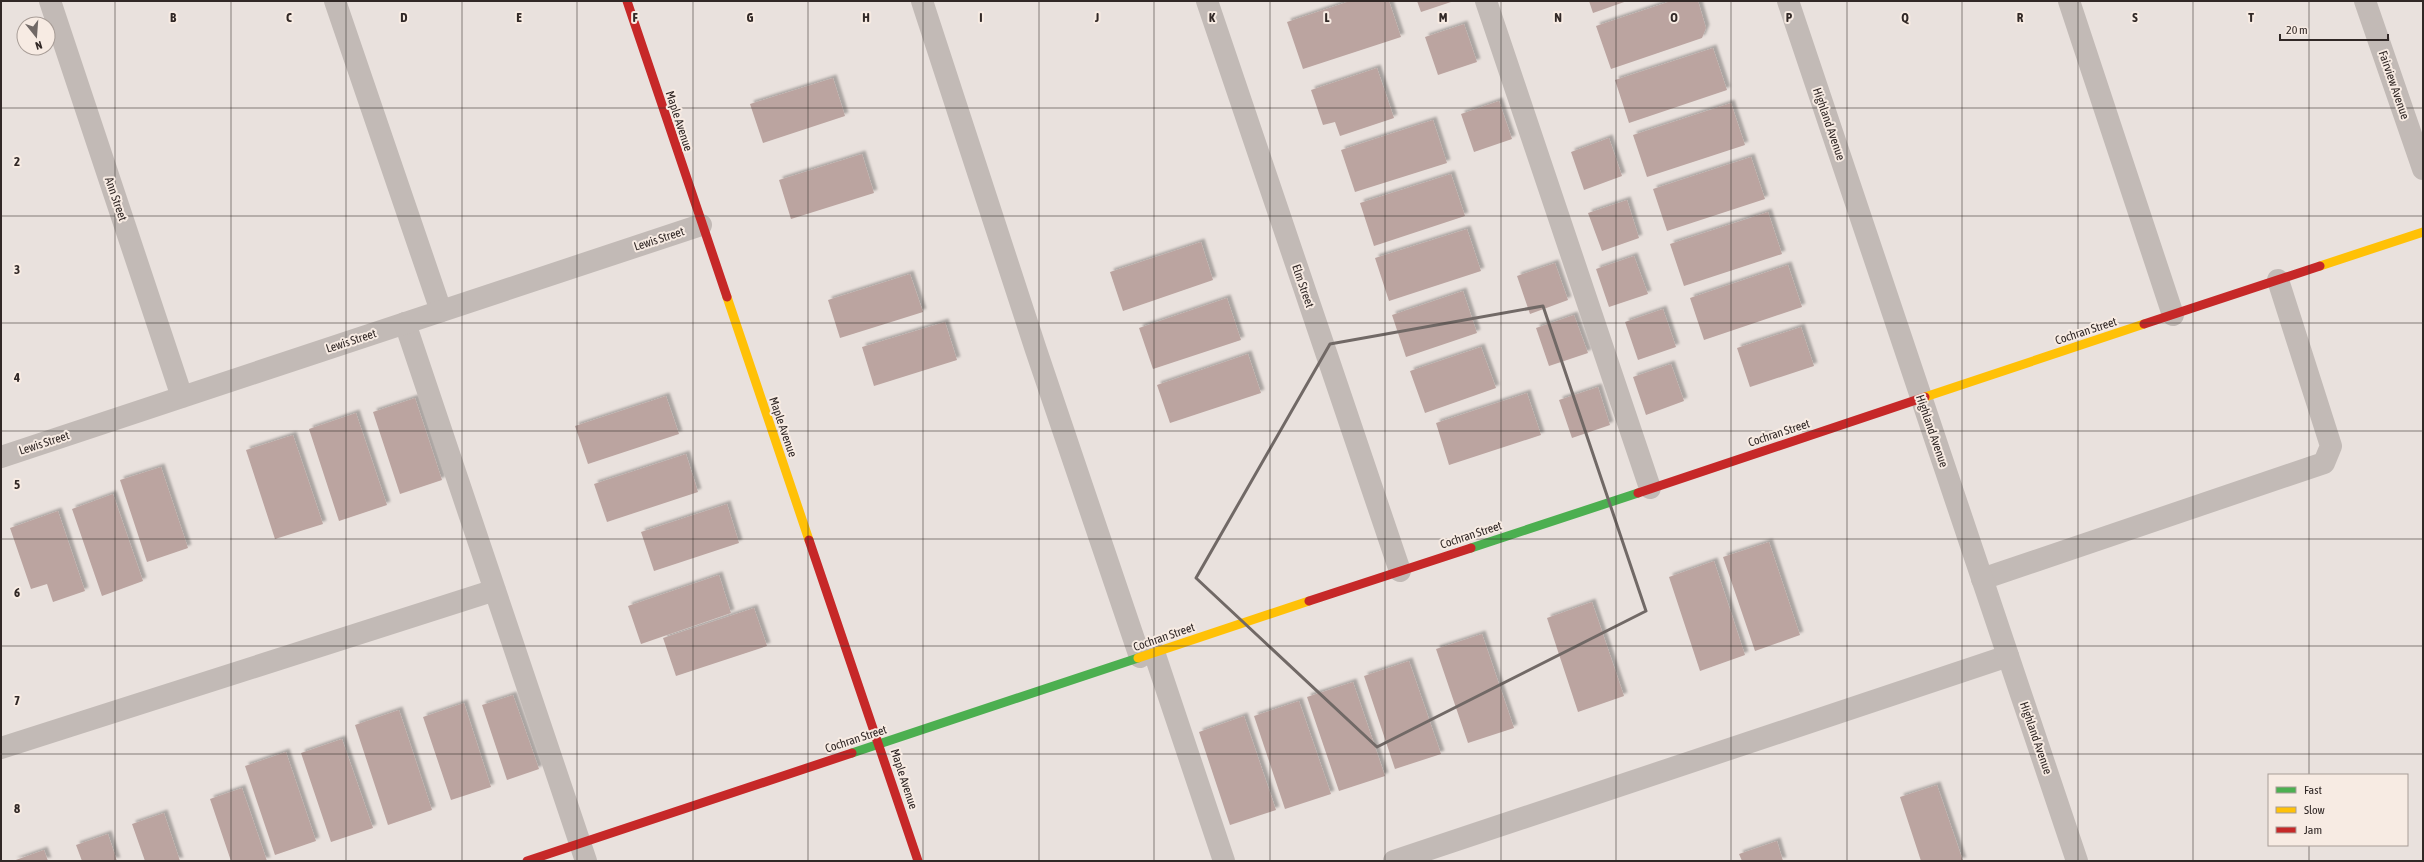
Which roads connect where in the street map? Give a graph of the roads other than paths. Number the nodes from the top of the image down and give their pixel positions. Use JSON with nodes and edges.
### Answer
{"nodes":[{"id":1,"x":50,"y":1,"type":"edge"},
{"id":2,"x":335,"y":1,"type":"edge"},
{"id":3,"x":627,"y":1,"type":"edge"},
{"id":4,"x":922,"y":1,"type":"edge"},
{"id":5,"x":1207,"y":1,"type":"edge"},
{"id":6,"x":1486,"y":1,"type":"edge"},
{"id":7,"x":1788,"y":1,"type":"edge"},
{"id":8,"x":2069,"y":1,"type":"edge"},
{"id":9,"x":2365,"y":1,"type":"edge"},
{"id":10,"x":2423,"y":169,"type":"edge"},
{"id":11,"x":701,"y":226,"type":"junction"},
{"id":12,"x":2423,"y":232,"type":"edge"},
{"id":13,"x":2278,"y":280,"type":"junction"},
{"id":14,"x":441,"y":311,"type":"junction"},
{"id":15,"x":2173,"y":315,"type":"junction"},
{"id":16,"x":405,"y":323,"type":"junction"},
{"id":17,"x":182,"y":397,"type":"junction"},
{"id":18,"x":1921,"y":398,"type":"junction"},
{"id":19,"x":1,"y":457,"type":"edge"},
{"id":20,"x":1650,"y":488,"type":"junction"},
{"id":21,"x":1400,"y":571,"type":"junction"},
{"id":22,"x":1982,"y":579,"type":"junction"},
{"id":23,"x":495,"y":590,"type":"junction"},
{"id":24,"x":1147,"y":655,"type":"junction"},
{"id":25,"x":2008,"y":656,"type":"junction"},
{"id":26,"x":879,"y":744,"type":"junction"},
{"id":27,"x":1,"y":748,"type":"edge"},
{"id":28,"x":583,"y":852,"type":"edge"},
{"id":29,"x":527,"y":861,"type":"edge"},
{"id":30,"x":918,"y":861,"type":"edge"},
{"id":31,"x":1224,"y":861,"type":"edge"},
{"id":32,"x":1394,"y":861,"type":"edge"},
{"id":33,"x":2077,"y":861,"type":"edge"}],
"edges":[{"from":1,"to":17,"type":"street","name":"Ann Street"},
{"from":2,"to":14,"type":"street"},
{"from":3,"to":11,"type":"street","name":"Maple Avenue"},
{"from":4,"to":24,"type":"street"},
{"from":5,"to":21,"type":"street","name":"Elm Street"},
{"from":6,"to":20,"type":"street"},
{"from":7,"to":18,"type":"street","name":"Highland Avenue"},
{"from":8,"to":15,"type":"street"},
{"from":9,"to":10,"type":"street","name":"Fairview Avenue"},
{"from":11,"to":14,"type":"street","name":"Lewis Street"},
{"from":11,"to":26,"type":"street","name":"Maple Avenue"},
{"from":12,"to":13,"type":"street","name":"Cochran Street"},
{"from":13,"to":15,"type":"street","name":"Cochran Street"},
{"from":13,"to":22,"type":"street"},
{"from":14,"to":16,"type":"street","name":"Lewis Street"},
{"from":15,"to":18,"type":"street","name":"Cochran Street"},
{"from":16,"to":17,"type":"street","name":"Lewis Street"},
{"from":16,"to":23,"type":"street"},
{"from":17,"to":19,"type":"street","name":"Lewis Street"},
{"from":18,"to":20,"type":"street","name":"Cochran Street"},
{"from":18,"to":22,"type":"street","name":"Highland Avenue"},
{"from":20,"to":21,"type":"street","name":"Cochran Street"},
{"from":21,"to":24,"type":"street","name":"Cochran Street"},
{"from":22,"to":25,"type":"street","name":"Highland Avenue"},
{"from":23,"to":27,"type":"street"},
{"from":23,"to":28,"type":"street"},
{"from":24,"to":26,"type":"street","name":"Cochran Street"},
{"from":24,"to":31,"type":"street"},
{"from":25,"to":32,"type":"street"},
{"from":25,"to":33,"type":"street","name":"Highland Avenue"},
{"from":26,"to":28,"type":"street","name":"Cochran Street"},
{"from":26,"to":30,"type":"street","name":"Maple Avenue"},
{"from":28,"to":29,"type":"street","name":"Cochran Street"}]}
